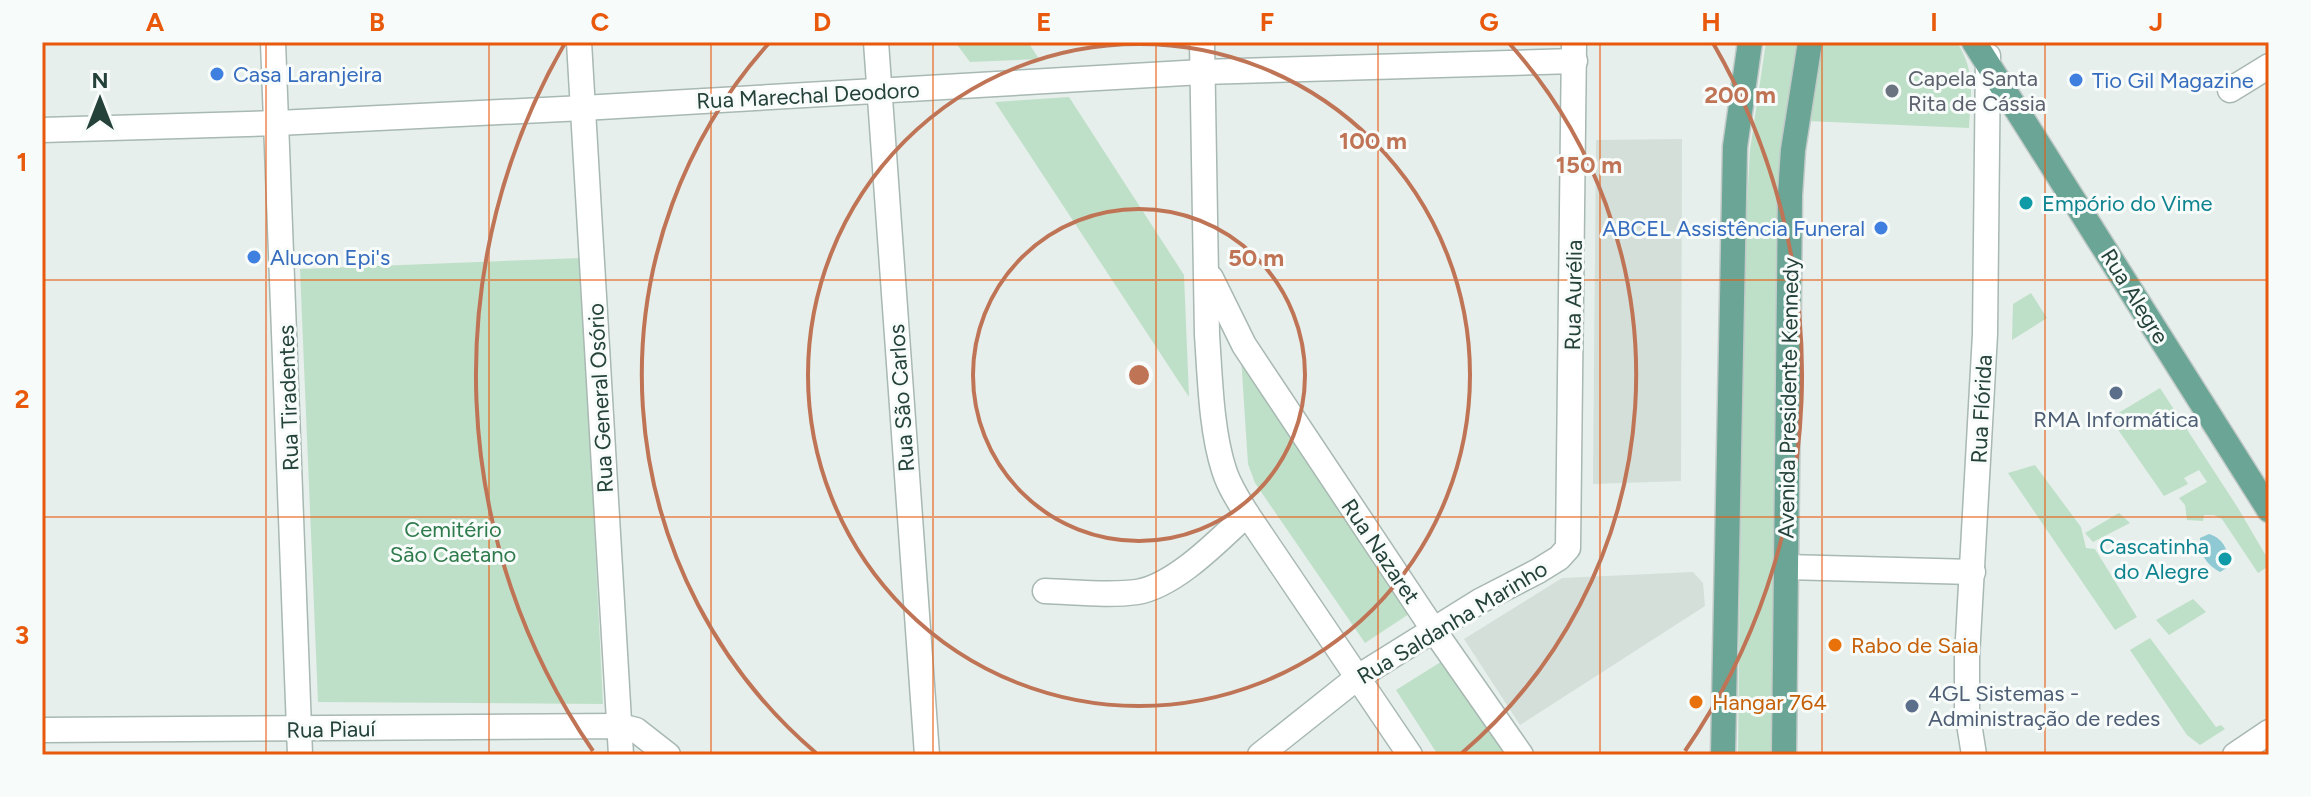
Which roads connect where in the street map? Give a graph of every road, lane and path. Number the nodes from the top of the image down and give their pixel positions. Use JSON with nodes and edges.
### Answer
{"nodes":[{"id":1,"x":273,"y":42,"type":"edge"},
{"id":2,"x":579,"y":42,"type":"edge"},
{"id":3,"x":876,"y":42,"type":"edge"},
{"id":4,"x":1202,"y":42,"type":"edge"},
{"id":5,"x":1750,"y":42,"type":"edge"},
{"id":6,"x":1810,"y":42,"type":"edge"},
{"id":7,"x":1983,"y":49,"type":"edge"},
{"id":8,"x":1575,"y":51,"type":"edge"},
{"id":9,"x":2269,"y":66,"type":"edge"},
{"id":10,"x":1202,"y":72,"type":"junction"},
{"id":11,"x":2230,"y":90,"type":"dead end"},
{"id":12,"x":879,"y":91,"type":"junction"},
{"id":13,"x":583,"y":108,"type":"junction"},
{"id":14,"x":278,"y":123,"type":"junction"},
{"id":15,"x":42,"y":130,"type":"edge"},
{"id":16,"x":1205,"y":264,"type":"junction"},
{"id":17,"x":1244,"y":345,"type":"junction"},
{"id":18,"x":1210,"y":373,"type":"junction"},
{"id":19,"x":2269,"y":510,"type":"edge"},
{"id":20,"x":1247,"y":514,"type":"junction"},
{"id":21,"x":1568,"y":548,"type":"joint"},
{"id":22,"x":1786,"y":567,"type":"junction"},
{"id":23,"x":1973,"y":572,"type":"junction"},
{"id":24,"x":1045,"y":591,"type":"dead end"},
{"id":25,"x":1433,"y":629,"type":"junction"},
{"id":26,"x":1358,"y":677,"type":"junction"},
{"id":27,"x":620,"y":726,"type":"junction"},
{"id":28,"x":300,"y":729,"type":"junction"},
{"id":29,"x":42,"y":730,"type":"edge"},
{"id":30,"x":2269,"y":732,"type":"edge"},
{"id":31,"x":1272,"y":751,"type":"edge"},
{"id":32,"x":300,"y":755,"type":"edge"},
{"id":33,"x":621,"y":755,"type":"edge"},
{"id":34,"x":668,"y":755,"type":"edge"},
{"id":35,"x":927,"y":755,"type":"edge"},
{"id":36,"x":1410,"y":755,"type":"edge"},
{"id":37,"x":1521,"y":755,"type":"edge"},
{"id":38,"x":1723,"y":755,"type":"edge"},
{"id":39,"x":1784,"y":755,"type":"edge"},
{"id":40,"x":1974,"y":755,"type":"edge"},
{"id":41,"x":2235,"y":755,"type":"edge"}],
"edges":[{"from":1,"to":14,"type":"street","name":"Rua Tiradentes"},
{"from":2,"to":13,"type":"street","name":"Rua General Osório"},
{"from":3,"to":12,"type":"street","name":"Rua São Carlos"},
{"from":4,"to":10,"type":"street"},
{"from":5,"to":38,"type":"main road"},
{"from":6,"to":22,"type":"main road","name":"Avenida Presidente Kennedy"},
{"from":7,"to":19,"type":"main road","name":"Rua Alegre"},
{"from":7,"to":23,"type":"street","name":"Rua Flórida"},
{"from":8,"to":10,"type":"street","name":"Rua Marechal Deodoro"},
{"from":8,"to":21,"type":"street","name":"Rua Aurélia"},
{"from":9,"to":11,"type":"street"},
{"from":10,"to":12,"type":"street","name":"Rua Marechal Deodoro"},
{"from":10,"to":16,"type":"street"},
{"from":12,"to":13,"type":"street","name":"Rua Marechal Deodoro"},
{"from":12,"to":35,"type":"street","name":"Rua São Carlos"},
{"from":13,"to":14,"type":"street","name":"Rua Marechal Deodoro"},
{"from":13,"to":27,"type":"street","name":"Rua General Osório"},
{"from":14,"to":15,"type":"street","name":"Rua Marechal Deodoro"},
{"from":14,"to":28,"type":"street","name":"Rua Tiradentes"},
{"from":16,"to":17,"type":"street","name":"Rua Nazaret"},
{"from":16,"to":18,"type":"street"},
{"from":17,"to":18,"type":"street"},
{"from":17,"to":25,"type":"street","name":"Rua Nazaret"},
{"from":18,"to":20,"type":"street"},
{"from":20,"to":24,"type":"street"},
{"from":20,"to":26,"type":"street"},
{"from":21,"to":25,"type":"street","name":"Rua Saldanha Marinho"},
{"from":22,"to":23,"type":"street"},
{"from":22,"to":39,"type":"main road","name":"Avenida Presidente Kennedy"},
{"from":23,"to":40,"type":"street","name":"Rua Flórida"},
{"from":25,"to":26,"type":"street","name":"Rua Saldanha Marinho"},
{"from":25,"to":37,"type":"street","name":"Rua Nazaret"},
{"from":26,"to":31,"type":"street","name":"Rua Saldanha Marinho"},
{"from":26,"to":36,"type":"street"},
{"from":27,"to":28,"type":"street","name":"Rua Piauí"},
{"from":27,"to":33,"type":"street","name":"Rua General Osório"},
{"from":27,"to":34,"type":"street"},
{"from":28,"to":29,"type":"street","name":"Rua Piauí"},
{"from":28,"to":32,"type":"street","name":"Rua Tiradentes"},
{"from":30,"to":41,"type":"street"}]}
